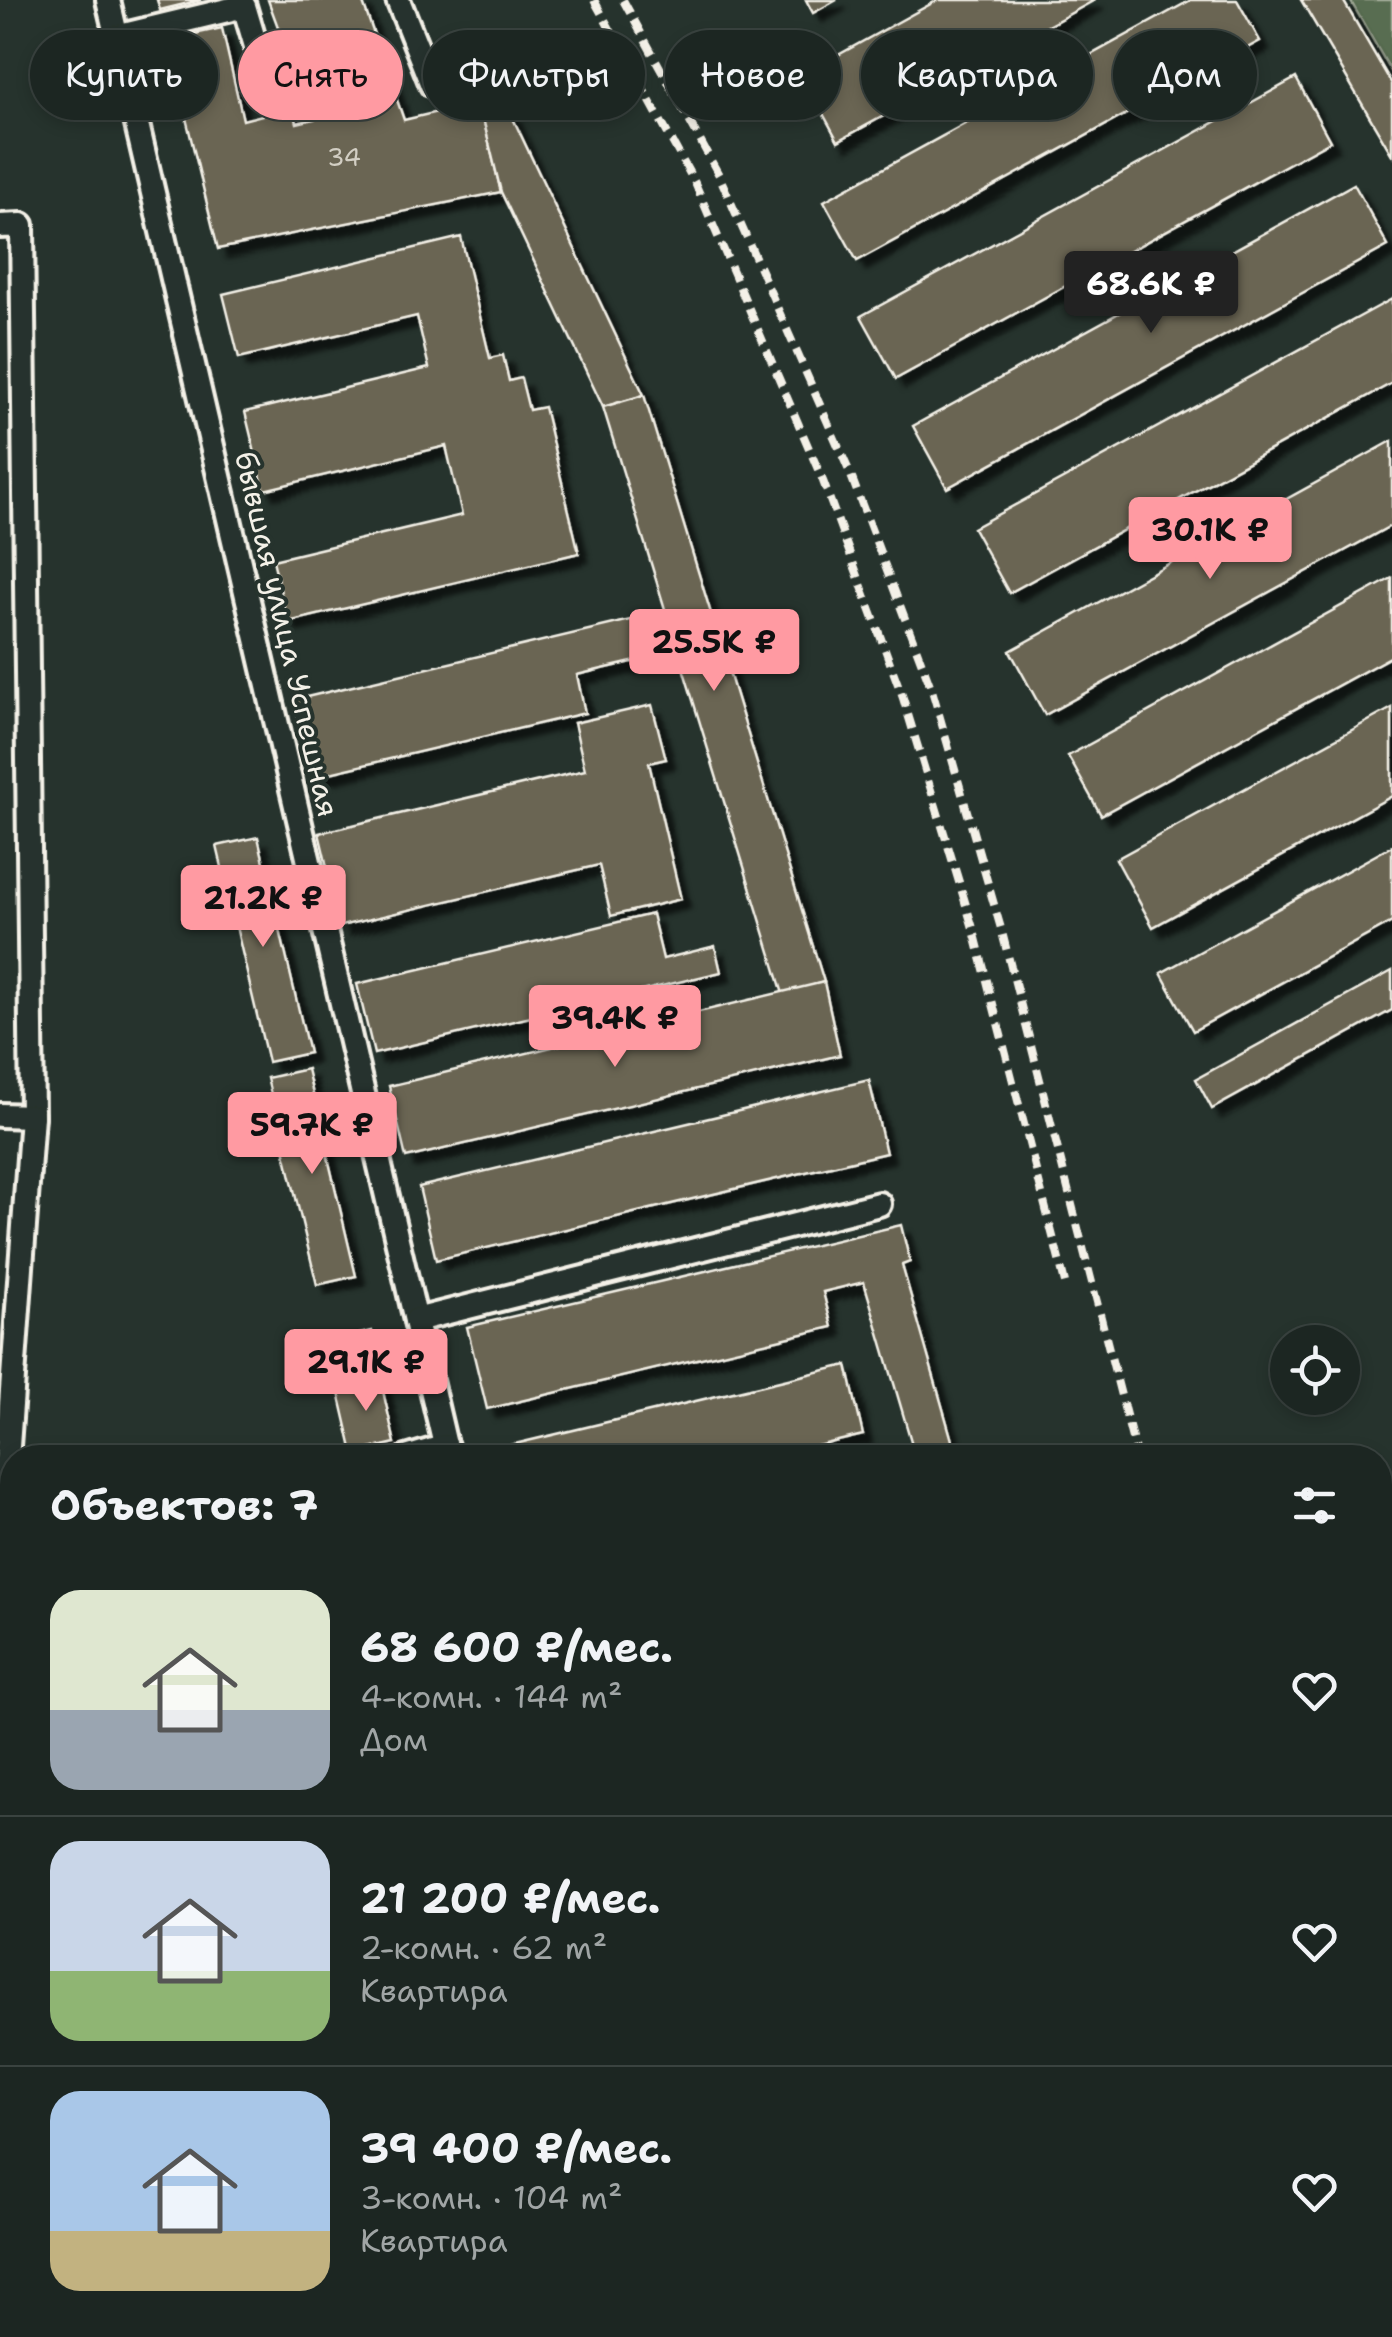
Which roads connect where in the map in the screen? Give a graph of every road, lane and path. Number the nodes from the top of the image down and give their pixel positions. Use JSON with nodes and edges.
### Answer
{"nodes":[{"id":1,"x":108,"y":0,"type":"edge"},
{"id":2,"x":398,"y":0,"type":"edge"},
{"id":3,"x":114,"y":30,"type":"edge"},
{"id":4,"x":145,"y":30,"type":"edge"},
{"id":5,"x":251,"y":30,"type":"edge"},
{"id":6,"x":423,"y":62,"type":"edge"},
{"id":7,"x":135,"y":120,"type":"edge"},
{"id":8,"x":0,"y":226,"type":"edge"},
{"id":9,"x":0,"y":1115,"type":"edge"},
{"id":10,"x":32,"y":1116,"type":"junction"},
{"id":11,"x":879,"y":1204,"type":"dead end"},
{"id":12,"x":416,"y":1320,"type":"junction"},
{"id":13,"x":8,"y":1445,"type":"edge"},
{"id":14,"x":445,"y":1445,"type":"edge"}],
"edges":[{"from":1,"to":3,"type":"lane","name":"бывшая улица Успешная"},
{"from":2,"to":6,"type":"lane"},
{"from":4,"to":5,"type":"lane"},
{"from":7,"to":12,"type":"lane","name":"бывшая улица Успешная"},
{"from":8,"to":10,"type":"lane"},
{"from":9,"to":10,"type":"lane"},
{"from":10,"to":13,"type":"lane"},
{"from":11,"to":12,"type":"lane"},
{"from":12,"to":14,"type":"lane","name":"бывшая улица Успешная"}]}
